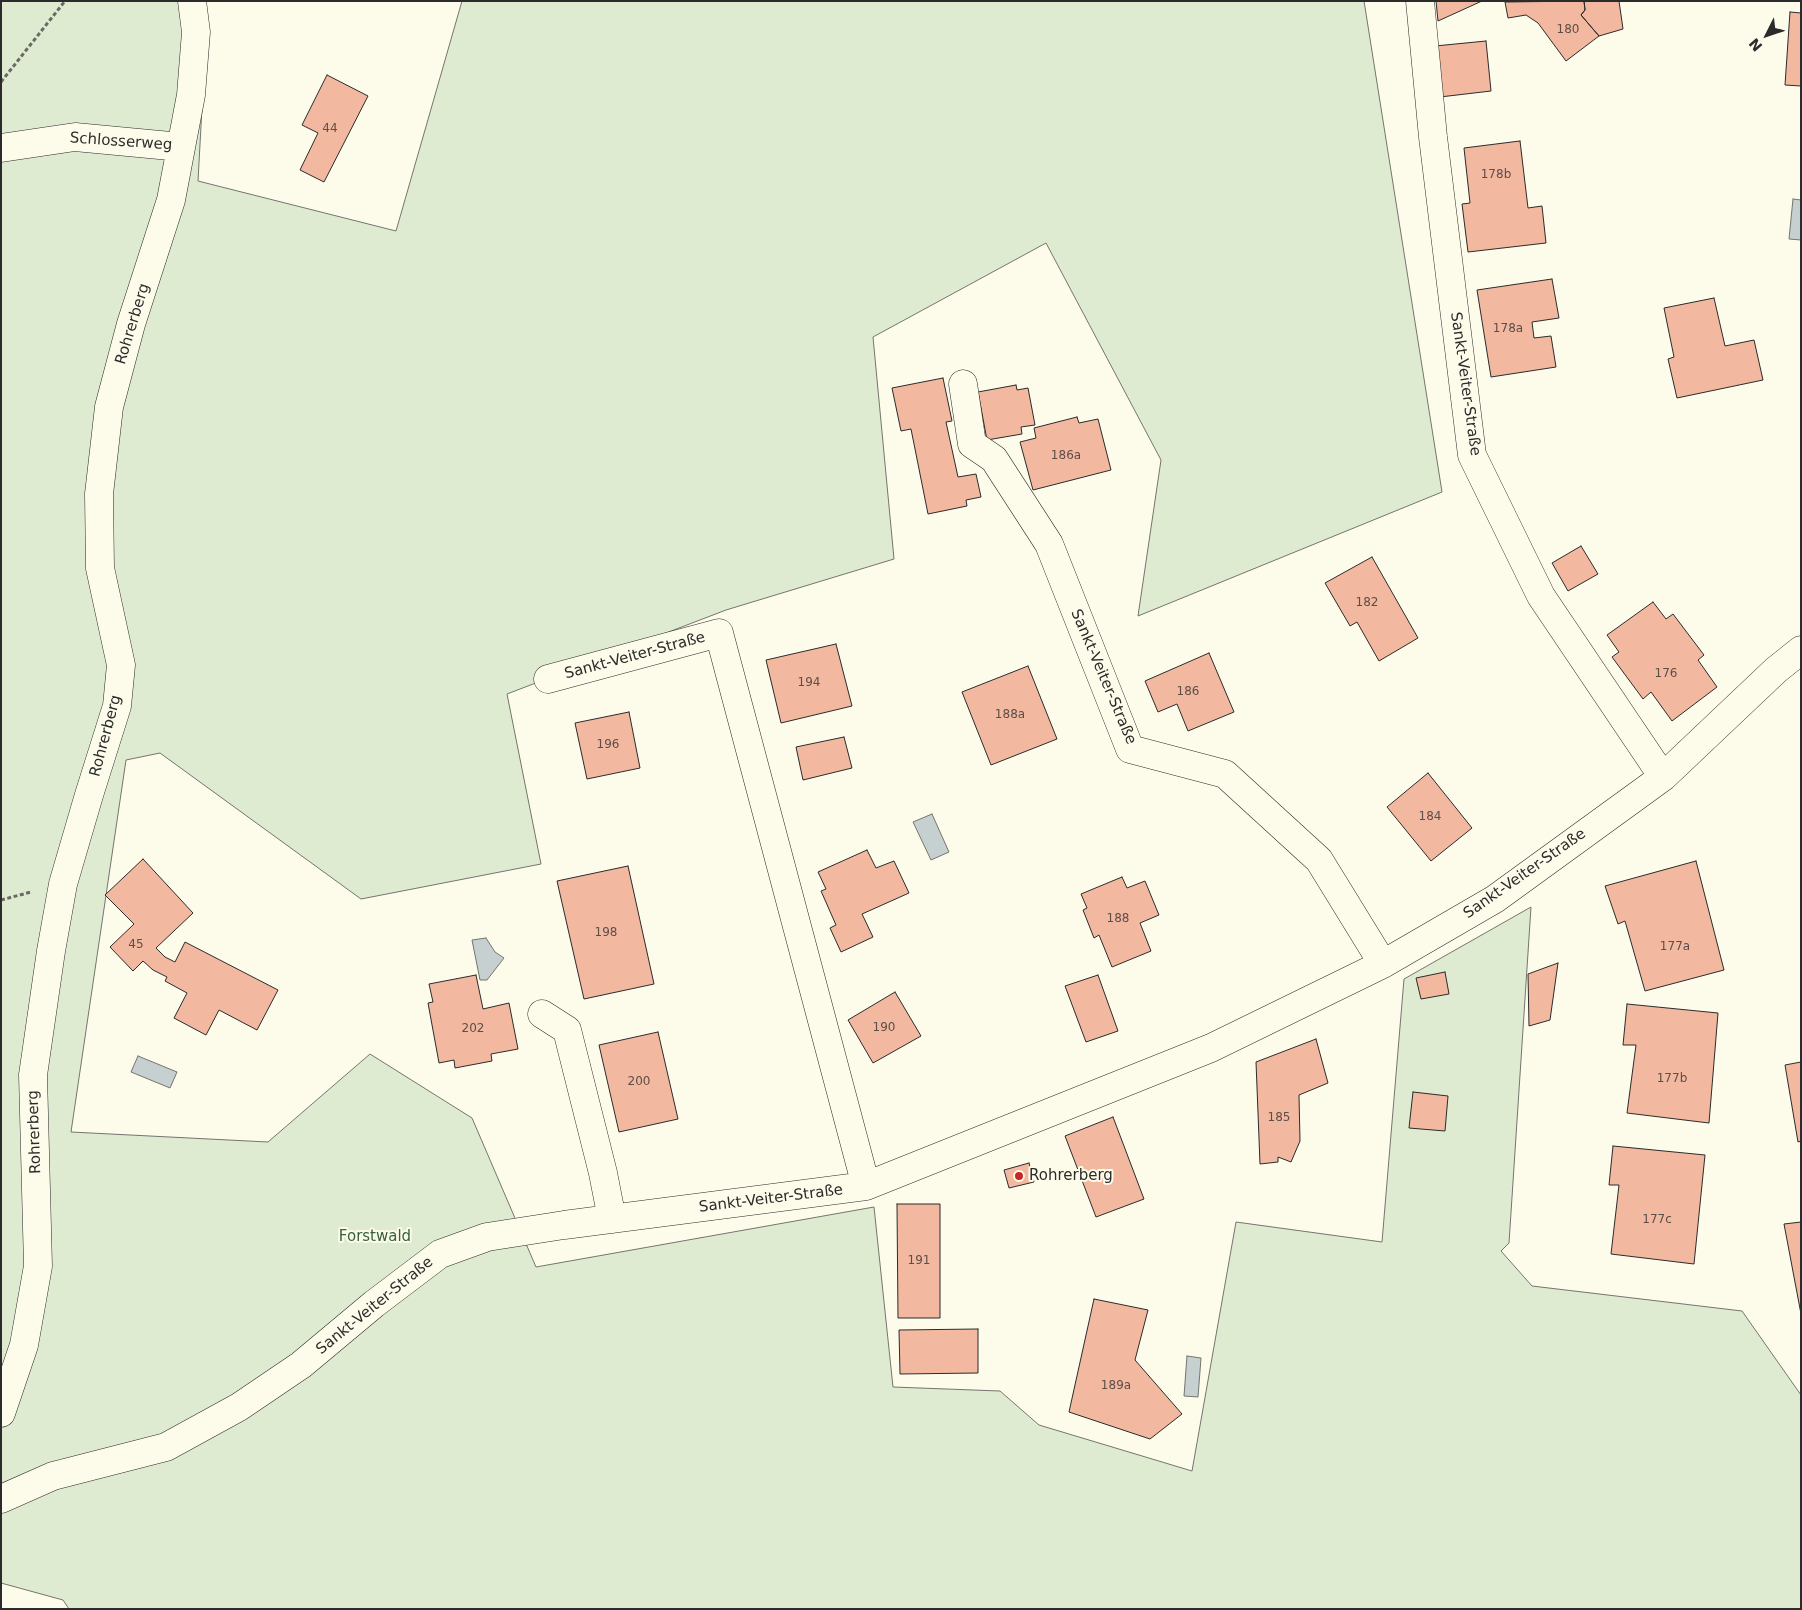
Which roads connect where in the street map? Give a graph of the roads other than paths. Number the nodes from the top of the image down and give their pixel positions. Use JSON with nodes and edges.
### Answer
{"nodes":[{"id":1,"x":192,"y":1,"type":"edge"},
{"id":2,"x":1420,"y":1,"type":"edge"},
{"id":3,"x":181,"y":146,"type":"junction"},
{"id":4,"x":1,"y":148,"type":"edge"},
{"id":5,"x":962,"y":384,"type":"dead end"},
{"id":6,"x":1801,"y":650,"type":"edge"},
{"id":7,"x":548,"y":679,"type":"dead end"},
{"id":8,"x":1663,"y":777,"type":"junction"},
{"id":9,"x":1383,"y":964,"type":"junction"},
{"id":10,"x":542,"y":1014,"type":"dead end"},
{"id":11,"x":866,"y":1186,"type":"junction"},
{"id":12,"x":612,"y":1219,"type":"junction"},
{"id":13,"x":1,"y":1412,"type":"edge"},
{"id":14,"x":1,"y":1500,"type":"edge"}],
"edges":[{"from":1,"to":3,"type":"street","name":"Rohrerberg"},
{"from":2,"to":8,"type":"street","name":"Sankt-Veiter-Straße"},
{"from":3,"to":4,"type":"street","name":"Schlosserweg"},
{"from":3,"to":13,"type":"street","name":"Rohrerberg"},
{"from":5,"to":9,"type":"street","name":"Sankt-Veiter-Straße"},
{"from":6,"to":8,"type":"street","name":"Sankt-Veiter-Straße"},
{"from":7,"to":11,"type":"street","name":"Sankt-Veiter-Straße"},
{"from":8,"to":9,"type":"street","name":"Sankt-Veiter-Straße"},
{"from":9,"to":11,"type":"street","name":"Sankt-Veiter-Straße"},
{"from":10,"to":12,"type":"street"},
{"from":11,"to":12,"type":"street","name":"Sankt-Veiter-Straße"},
{"from":12,"to":14,"type":"street","name":"Sankt-Veiter-Straße"}]}
